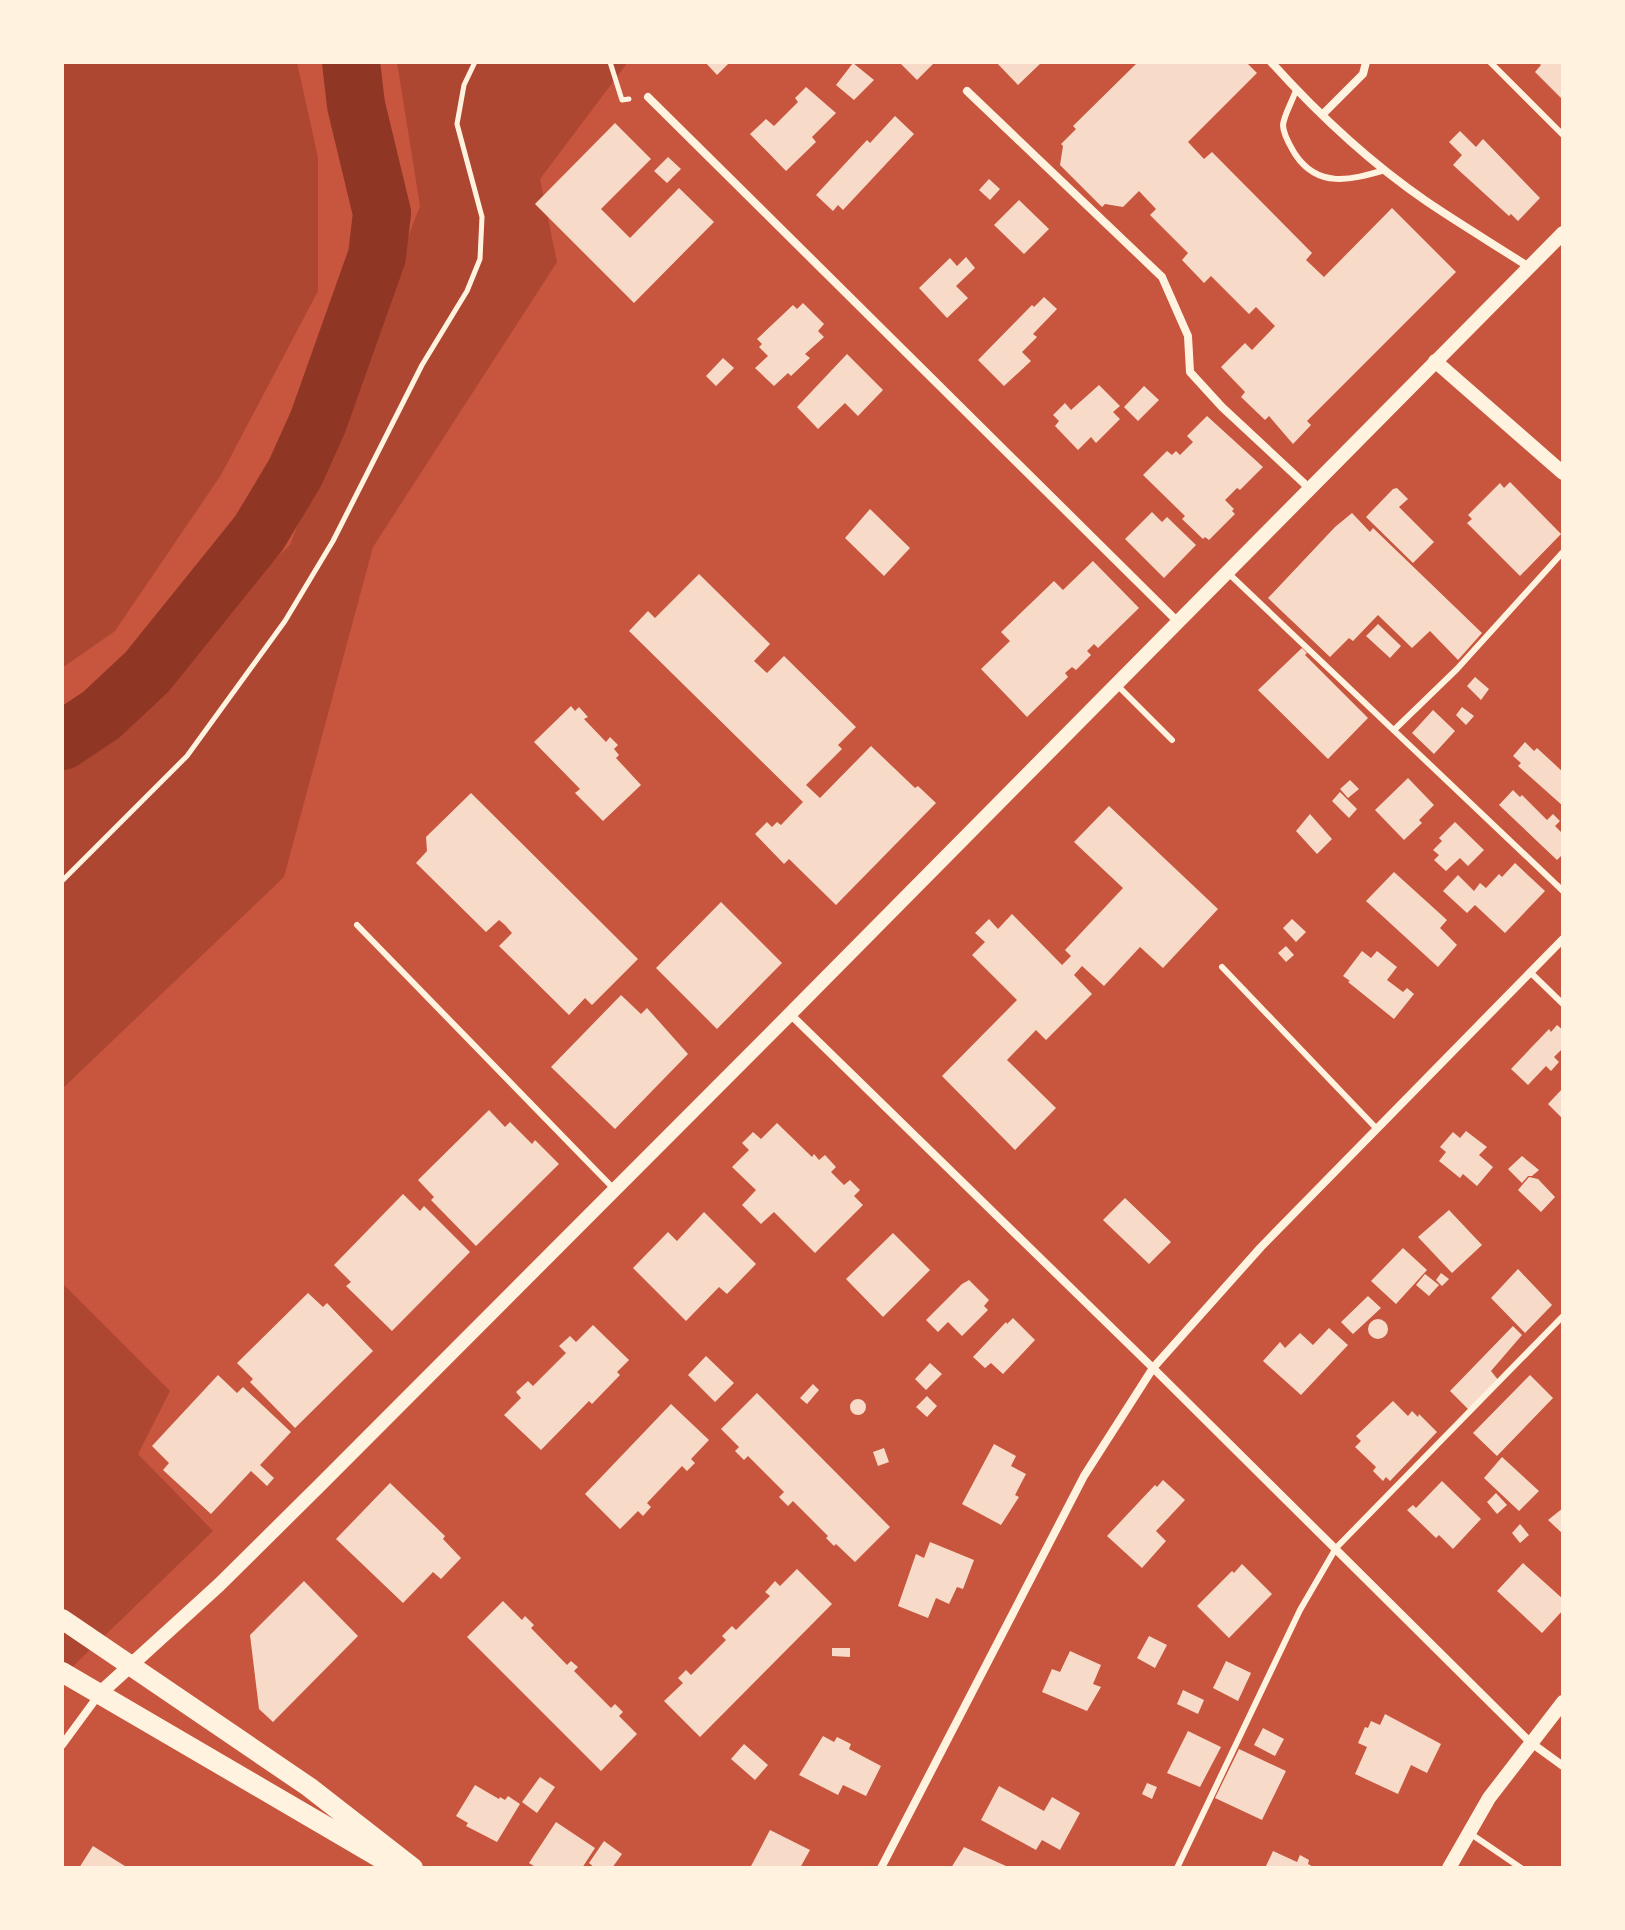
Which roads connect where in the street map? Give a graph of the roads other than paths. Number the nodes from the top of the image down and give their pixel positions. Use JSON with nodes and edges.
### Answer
{"nodes":[{"id":1,"x":1271,"y":62,"type":"edge"},
{"id":2,"x":1366,"y":62,"type":"edge"},
{"id":3,"x":1490,"y":62,"type":"edge"},
{"id":4,"x":1296,"y":90,"type":"junction"},
{"id":5,"x":967,"y":91,"type":"dead end"},
{"id":6,"x":648,"y":97,"type":"dead end"},
{"id":7,"x":1323,"y":114,"type":"junction"},
{"id":8,"x":1563,"y":135,"type":"edge"},
{"id":9,"x":1385,"y":170,"type":"junction"},
{"id":10,"x":1563,"y":233,"type":"edge"},
{"id":11,"x":1529,"y":267,"type":"junction"},
{"id":12,"x":1435,"y":361,"type":"junction"},
{"id":13,"x":1563,"y":473,"type":"edge"},
{"id":14,"x":1309,"y":488,"type":"junction"},
{"id":15,"x":1563,"y":552,"type":"edge"},
{"id":16,"x":1226,"y":571,"type":"junction"},
{"id":17,"x":1178,"y":622,"type":"junction"},
{"id":18,"x":1116,"y":684,"type":"junction"},
{"id":19,"x":1394,"y":730,"type":"junction"},
{"id":20,"x":1172,"y":740,"type":"dead end"},
{"id":21,"x":1563,"y":891,"type":"edge"},
{"id":22,"x":357,"y":925,"type":"dead end"},
{"id":23,"x":1563,"y":939,"type":"edge"},
{"id":24,"x":1222,"y":967,"type":"dead end"},
{"id":25,"x":1530,"y":972,"type":"junction"},
{"id":26,"x":1563,"y":1004,"type":"edge"},
{"id":27,"x":790,"y":1014,"type":"junction"},
{"id":28,"x":1376,"y":1128,"type":"junction"},
{"id":29,"x":614,"y":1189,"type":"junction"},
{"id":30,"x":1563,"y":1316,"type":"edge"},
{"id":31,"x":1153,"y":1368,"type":"junction"},
{"id":32,"x":1336,"y":1548,"type":"junction"},
{"id":33,"x":62,"y":1619,"type":"edge"},
{"id":34,"x":130,"y":1667,"type":"junction"},
{"id":35,"x":62,"y":1672,"type":"edge"},
{"id":36,"x":98,"y":1695,"type":"junction"},
{"id":37,"x":1563,"y":1702,"type":"edge"},
{"id":38,"x":1530,"y":1742,"type":"junction"},
{"id":39,"x":62,"y":1745,"type":"edge"},
{"id":40,"x":1563,"y":1766,"type":"edge"},
{"id":41,"x":1469,"y":1833,"type":"junction"},
{"id":42,"x":397,"y":1868,"type":"edge"},
{"id":43,"x":413,"y":1868,"type":"edge"},
{"id":44,"x":881,"y":1868,"type":"edge"},
{"id":45,"x":1177,"y":1868,"type":"edge"},
{"id":46,"x":1449,"y":1868,"type":"edge"},
{"id":47,"x":1521,"y":1868,"type":"edge"}],
"edges":[{"from":1,"to":4,"type":"street"},
{"from":2,"to":7,"type":"street"},
{"from":3,"to":8,"type":"lane"},
{"from":4,"to":7,"type":"street"},
{"from":4,"to":9,"type":"lane"},
{"from":5,"to":14,"type":"street"},
{"from":6,"to":17,"type":"street"},
{"from":7,"to":9,"type":"street"},
{"from":9,"to":11,"type":"street"},
{"from":10,"to":11,"type":"street"},
{"from":11,"to":12,"type":"street"},
{"from":12,"to":13,"type":"street"},
{"from":12,"to":14,"type":"street"},
{"from":14,"to":16,"type":"street"},
{"from":15,"to":19,"type":"lane"},
{"from":16,"to":17,"type":"street"},
{"from":16,"to":19,"type":"lane"},
{"from":17,"to":18,"type":"street"},
{"from":18,"to":20,"type":"lane"},
{"from":18,"to":27,"type":"street"},
{"from":19,"to":21,"type":"lane"},
{"from":22,"to":29,"type":"lane"},
{"from":23,"to":25,"type":"street"},
{"from":24,"to":28,"type":"lane"},
{"from":25,"to":26,"type":"lane"},
{"from":25,"to":28,"type":"street"},
{"from":27,"to":29,"type":"street"},
{"from":27,"to":31,"type":"street"},
{"from":28,"to":31,"type":"street"},
{"from":29,"to":34,"type":"street"},
{"from":30,"to":32,"type":"lane"},
{"from":31,"to":32,"type":"street"},
{"from":31,"to":44,"type":"street"},
{"from":32,"to":38,"type":"street"},
{"from":32,"to":45,"type":"lane"},
{"from":33,"to":34,"type":"main road"},
{"from":34,"to":36,"type":"street"},
{"from":34,"to":43,"type":"main road"},
{"from":35,"to":36,"type":"main road"},
{"from":36,"to":39,"type":"street"},
{"from":36,"to":42,"type":"main road"},
{"from":37,"to":38,"type":"street"},
{"from":38,"to":40,"type":"street"},
{"from":38,"to":41,"type":"street"},
{"from":41,"to":46,"type":"street"},
{"from":41,"to":47,"type":"lane"}]}
